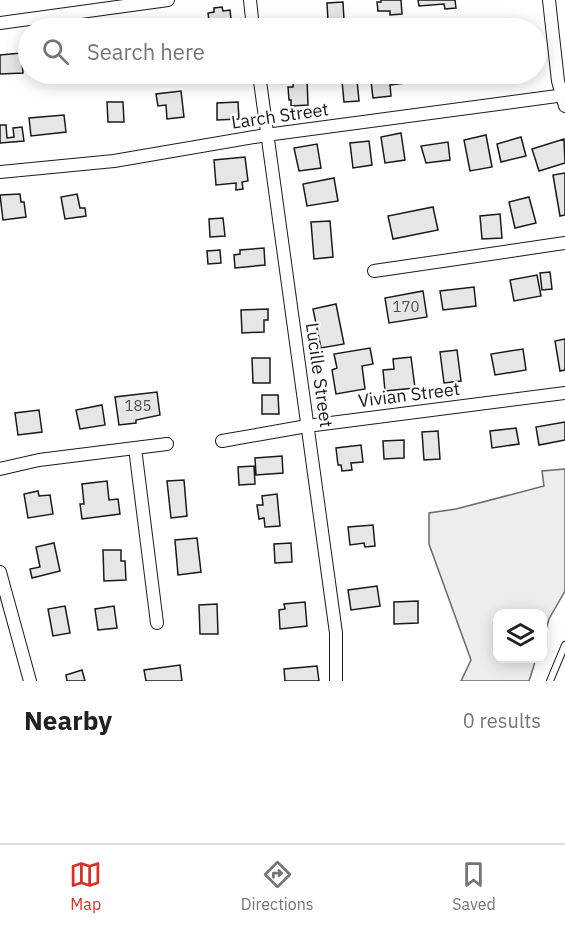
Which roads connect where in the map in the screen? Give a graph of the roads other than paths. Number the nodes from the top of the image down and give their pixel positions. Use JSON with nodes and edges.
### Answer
{"nodes":[{"id":1,"x":168,"y":0,"type":"edge"},
{"id":2,"x":250,"y":0,"type":"edge"},
{"id":3,"x":549,"y":0,"type":"edge"},
{"id":4,"x":37,"y":18,"type":"edge"},
{"id":5,"x":252,"y":18,"type":"edge"},
{"id":6,"x":18,"y":21,"type":"edge"},
{"id":7,"x":0,"y":23,"type":"edge"},
{"id":8,"x":260,"y":84,"type":"edge"},
{"id":9,"x":564,"y":99,"type":"edge"},
{"id":10,"x":266,"y":135,"type":"junction"},
{"id":11,"x":0,"y":172,"type":"edge"},
{"id":12,"x":565,"y":243,"type":"edge"},
{"id":13,"x":374,"y":271,"type":"dead end"},
{"id":14,"x":565,"y":393,"type":"edge"},
{"id":15,"x":307,"y":426,"type":"junction"},
{"id":16,"x":222,"y":441,"type":"dead end"},
{"id":17,"x":167,"y":444,"type":"dead end"},
{"id":18,"x":135,"y":448,"type":"junction"},
{"id":19,"x":0,"y":469,"type":"edge"},
{"id":20,"x":0,"y":572,"type":"edge"},
{"id":21,"x":157,"y":623,"type":"dead end"},
{"id":22,"x":565,"y":645,"type":"edge"},
{"id":23,"x":30,"y":681,"type":"edge"},
{"id":24,"x":336,"y":681,"type":"edge"},
{"id":25,"x":550,"y":681,"type":"edge"}],
"edges":[{"from":1,"to":4,"type":"street"},
{"from":2,"to":5,"type":"street"},
{"from":3,"to":9,"type":"street"},
{"from":6,"to":7,"type":"street"},
{"from":8,"to":10,"type":"street","name":"Lucille Street"},
{"from":9,"to":10,"type":"street","name":"Larch Street"},
{"from":10,"to":11,"type":"street","name":"Larch Street"},
{"from":10,"to":15,"type":"street","name":"Lucille Street"},
{"from":12,"to":13,"type":"street"},
{"from":14,"to":15,"type":"street","name":"Vivian Street"},
{"from":15,"to":16,"type":"street","name":"Vivian Street"},
{"from":15,"to":24,"type":"street","name":"Lucille Street"},
{"from":17,"to":18,"type":"street"},
{"from":18,"to":19,"type":"street"},
{"from":18,"to":21,"type":"street"},
{"from":20,"to":23,"type":"street"},
{"from":22,"to":25,"type":"lane"}]}
